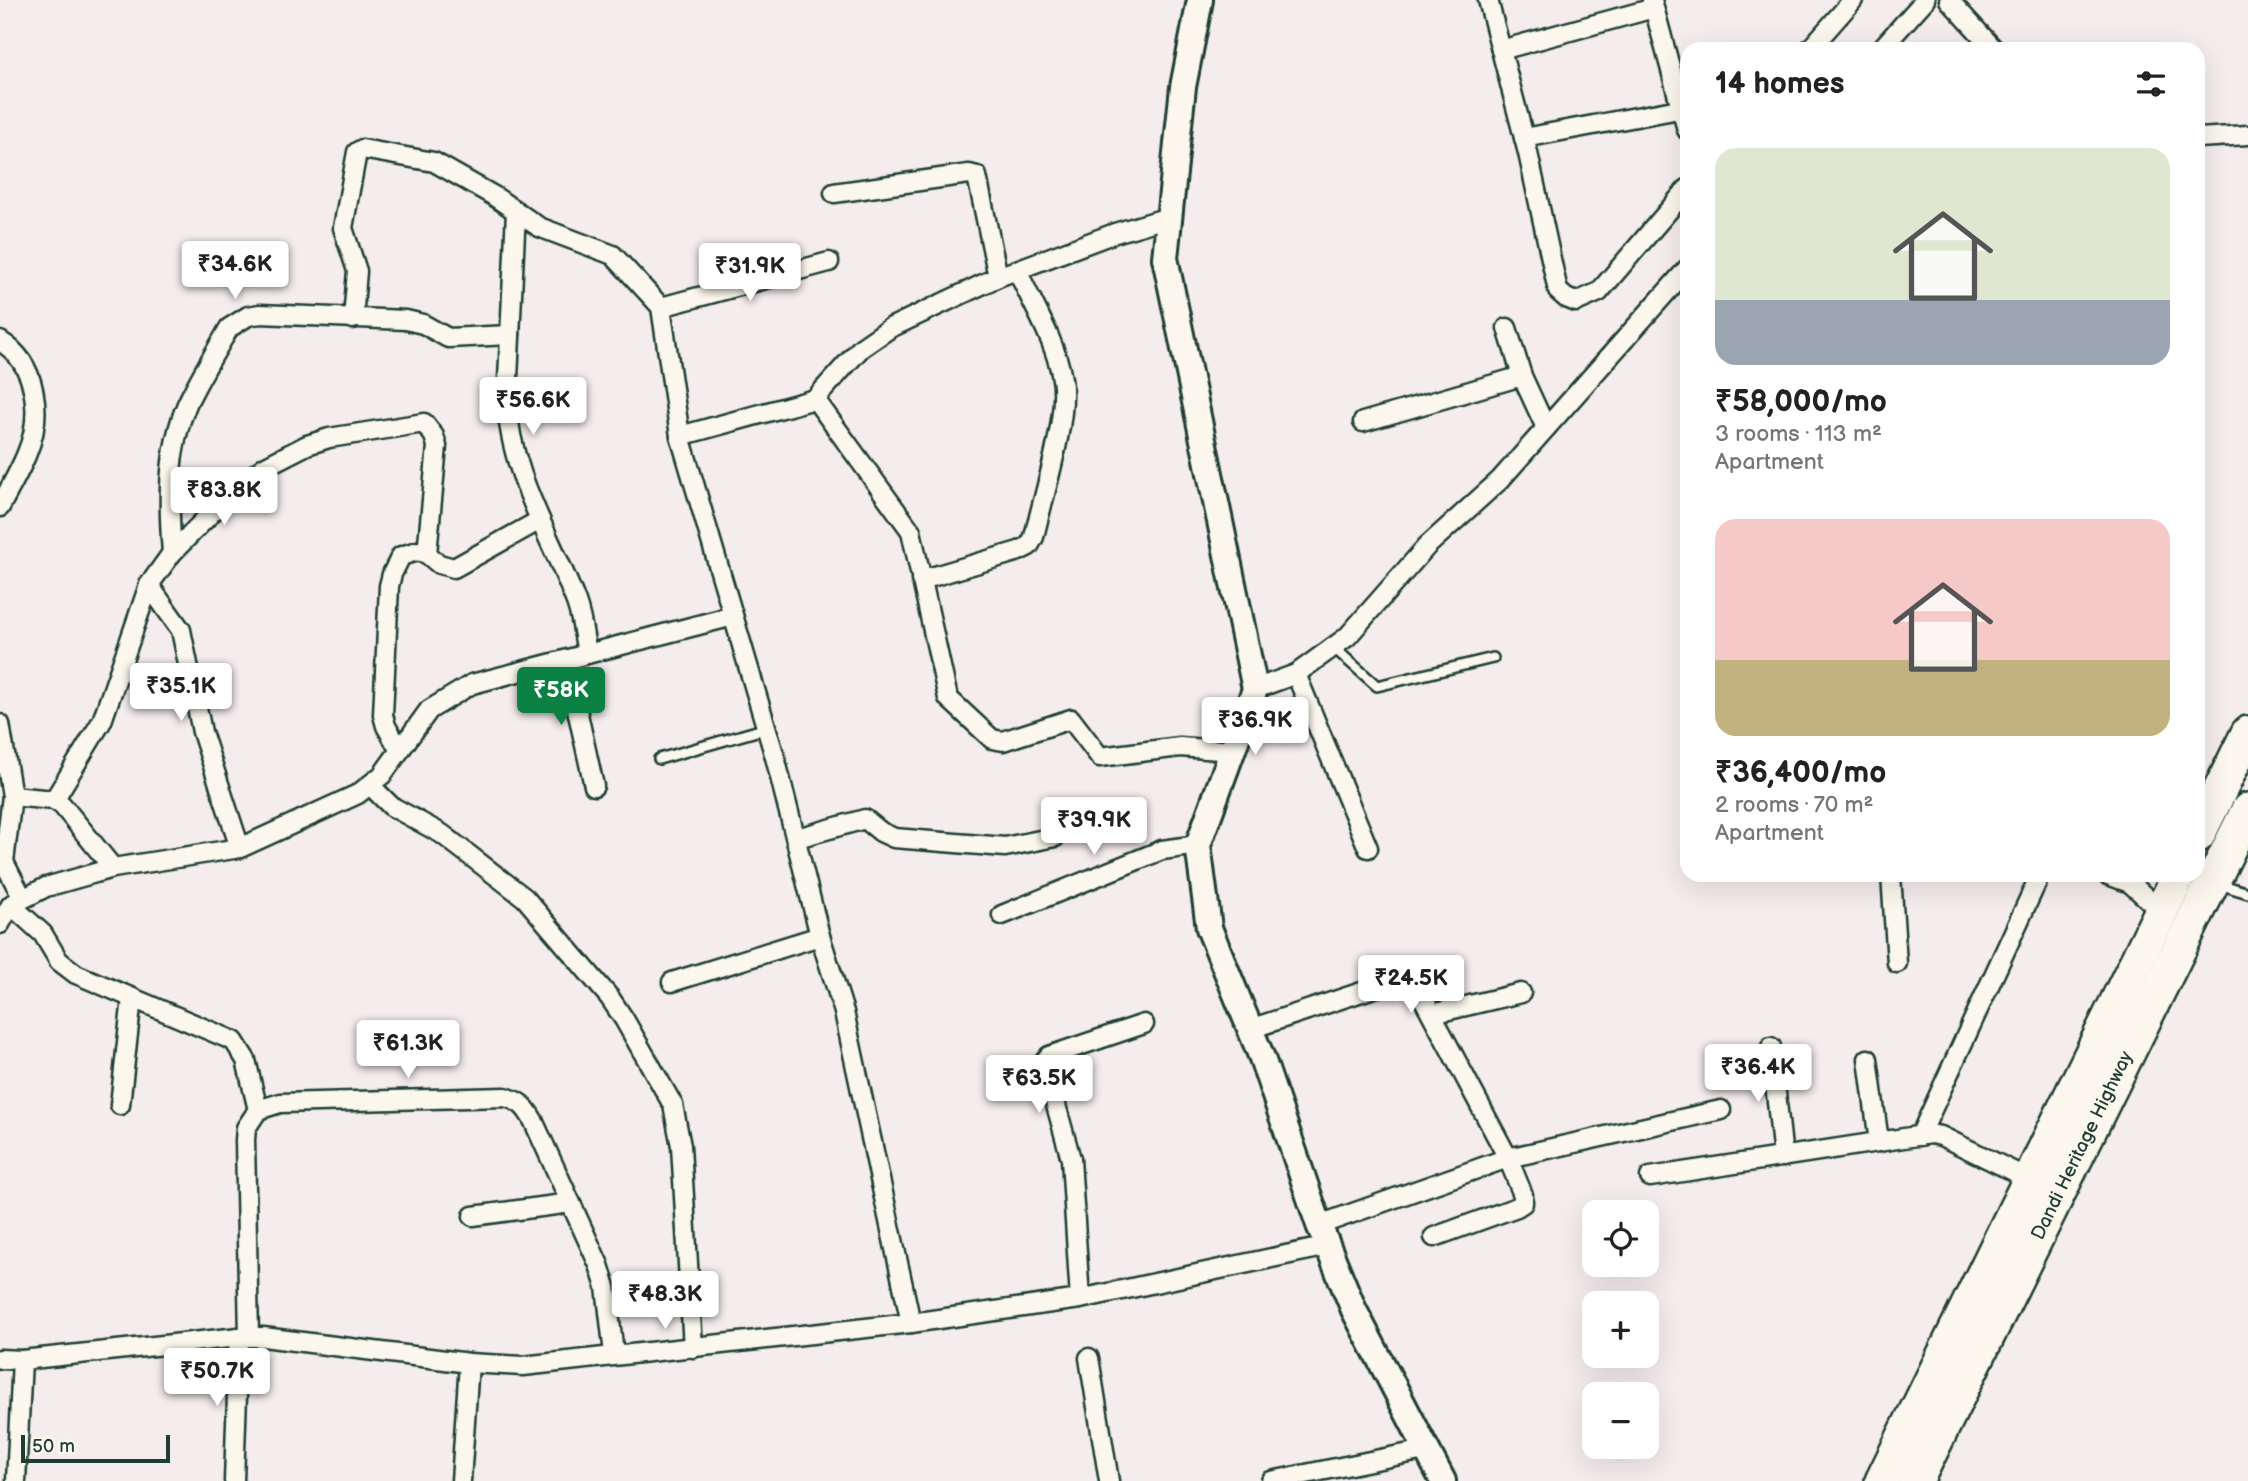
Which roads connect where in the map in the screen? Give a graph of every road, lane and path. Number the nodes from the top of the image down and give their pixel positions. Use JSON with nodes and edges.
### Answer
{"nodes":[{"id":1,"x":1200,"y":0,"type":"edge"},
{"id":2,"x":1488,"y":0,"type":"edge"},
{"id":3,"x":1853,"y":0,"type":"edge"},
{"id":4,"x":1925,"y":0,"type":"edge"},
{"id":5,"x":1949,"y":0,"type":"edge"},
{"id":6,"x":1653,"y":4,"type":"edge"},
{"id":7,"x":1816,"y":42,"type":"edge"},
{"id":8,"x":1887,"y":42,"type":"edge"},
{"id":9,"x":1988,"y":42,"type":"edge"},
{"id":10,"x":1501,"y":50,"type":"junction"},
{"id":11,"x":1679,"y":109,"type":"joint"},
{"id":12,"x":2248,"y":135,"type":"edge"},
{"id":13,"x":1524,"y":138,"type":"junction"},
{"id":14,"x":2205,"y":138,"type":"edge"},
{"id":15,"x":834,"y":193,"type":"dead end"},
{"id":16,"x":1680,"y":196,"type":"edge"},
{"id":17,"x":516,"y":211,"type":"junction"},
{"id":18,"x":1169,"y":218,"type":"junction"},
{"id":19,"x":829,"y":262,"type":"dead end"},
{"id":20,"x":1017,"y":270,"type":"junction"},
{"id":21,"x":998,"y":276,"type":"junction"},
{"id":22,"x":1680,"y":277,"type":"edge"},
{"id":23,"x":660,"y":307,"type":"junction"},
{"id":24,"x":353,"y":319,"type":"junction"},
{"id":25,"x":1507,"y":328,"type":"dead end"},
{"id":26,"x":510,"y":335,"type":"junction"},
{"id":27,"x":0,"y":341,"type":"edge"},
{"id":28,"x":1522,"y":376,"type":"junction"},
{"id":29,"x":816,"y":399,"type":"junction"},
{"id":30,"x":1363,"y":422,"type":"dead end"},
{"id":31,"x":1546,"y":428,"type":"junction"},
{"id":32,"x":680,"y":436,"type":"junction"},
{"id":33,"x":0,"y":507,"type":"edge"},
{"id":34,"x":540,"y":520,"type":"junction"},
{"id":35,"x":172,"y":553,"type":"junction"},
{"id":36,"x":427,"y":554,"type":"junction"},
{"id":37,"x":921,"y":580,"type":"junction"},
{"id":38,"x":149,"y":585,"type":"junction"},
{"id":39,"x":733,"y":615,"type":"junction"},
{"id":40,"x":1333,"y":647,"type":"junction"},
{"id":41,"x":587,"y":654,"type":"junction"},
{"id":42,"x":1493,"y":657,"type":"dead end"},
{"id":43,"x":566,"y":660,"type":"junction"},
{"id":44,"x":1296,"y":674,"type":"junction"},
{"id":45,"x":1255,"y":689,"type":"junction"},
{"id":46,"x":0,"y":724,"type":"edge"},
{"id":47,"x":767,"y":728,"type":"junction"},
{"id":48,"x":2248,"y":733,"type":"edge"},
{"id":49,"x":398,"y":749,"type":"junction"},
{"id":50,"x":1233,"y":751,"type":"junction"},
{"id":51,"x":659,"y":759,"type":"dead end"},
{"id":52,"x":371,"y":786,"type":"junction"},
{"id":53,"x":594,"y":786,"type":"dead end"},
{"id":54,"x":12,"y":796,"type":"junction"},
{"id":55,"x":54,"y":800,"type":"junction"},
{"id":56,"x":2248,"y":810,"type":"edge"},
{"id":57,"x":2205,"y":821,"type":"edge"},
{"id":58,"x":1055,"y":837,"type":"dead end"},
{"id":59,"x":797,"y":838,"type":"junction"},
{"id":60,"x":1198,"y":845,"type":"junction"},
{"id":61,"x":240,"y":848,"type":"junction"},
{"id":62,"x":1368,"y":848,"type":"dead end"},
{"id":63,"x":113,"y":868,"type":"junction"},
{"id":64,"x":1891,"y":882,"type":"edge"},
{"id":65,"x":2037,"y":882,"type":"edge"},
{"id":66,"x":2127,"y":882,"type":"edge"},
{"id":67,"x":2176,"y":882,"type":"edge"},
{"id":68,"x":2211,"y":882,"type":"junction"},
{"id":69,"x":2248,"y":893,"type":"edge"},
{"id":70,"x":16,"y":901,"type":"junction"},
{"id":71,"x":2161,"y":911,"type":"junction"},
{"id":72,"x":1002,"y":915,"type":"dead end"},
{"id":73,"x":0,"y":924,"type":"edge"},
{"id":74,"x":820,"y":936,"type":"junction"},
{"id":75,"x":1897,"y":963,"type":"dead end"},
{"id":76,"x":672,"y":982,"type":"dead end"},
{"id":77,"x":1521,"y":993,"type":"dead end"},
{"id":78,"x":132,"y":998,"type":"junction"},
{"id":79,"x":1432,"y":1014,"type":"junction"},
{"id":80,"x":1144,"y":1024,"type":"dead end"},
{"id":81,"x":1250,"y":1028,"type":"junction"},
{"id":82,"x":1771,"y":1047,"type":"dead end"},
{"id":83,"x":1868,"y":1059,"type":"dead end"},
{"id":84,"x":120,"y":1105,"type":"dead end"},
{"id":85,"x":258,"y":1110,"type":"junction"},
{"id":86,"x":1721,"y":1110,"type":"dead end"},
{"id":87,"x":1920,"y":1136,"type":"junction"},
{"id":88,"x":1879,"y":1142,"type":"junction"},
{"id":89,"x":1783,"y":1157,"type":"junction"},
{"id":90,"x":1508,"y":1158,"type":"junction"},
{"id":91,"x":1650,"y":1177,"type":"dead end"},
{"id":92,"x":2029,"y":1179,"type":"junction"},
{"id":93,"x":571,"y":1203,"type":"junction"},
{"id":94,"x":473,"y":1216,"type":"dead end"},
{"id":95,"x":1323,"y":1236,"type":"junction"},
{"id":96,"x":1434,"y":1237,"type":"dead end"},
{"id":97,"x":1080,"y":1299,"type":"junction"},
{"id":98,"x":911,"y":1323,"type":"junction"},
{"id":99,"x":244,"y":1337,"type":"junction"},
{"id":100,"x":694,"y":1348,"type":"junction"},
{"id":101,"x":614,"y":1354,"type":"junction"},
{"id":102,"x":0,"y":1359,"type":"edge"},
{"id":103,"x":1089,"y":1359,"type":"dead end"},
{"id":104,"x":22,"y":1360,"type":"junction"},
{"id":105,"x":469,"y":1363,"type":"junction"},
{"id":106,"x":1425,"y":1450,"type":"junction"},
{"id":107,"x":16,"y":1481,"type":"edge"},
{"id":108,"x":234,"y":1481,"type":"edge"},
{"id":109,"x":461,"y":1481,"type":"edge"},
{"id":110,"x":1109,"y":1481,"type":"edge"},
{"id":111,"x":1271,"y":1481,"type":"edge"},
{"id":112,"x":1443,"y":1481,"type":"edge"},
{"id":113,"x":1882,"y":1481,"type":"edge"},
{"id":114,"x":1916,"y":1481,"type":"edge"}],
"edges":[{"from":1,"to":18,"type":"street"},
{"from":2,"to":10,"type":"street"},
{"from":3,"to":7,"type":"street"},
{"from":4,"to":8,"type":"street"},
{"from":5,"to":9,"type":"street"},
{"from":6,"to":10,"type":"street"},
{"from":6,"to":11,"type":"street"},
{"from":10,"to":13,"type":"street"},
{"from":11,"to":13,"type":"street"},
{"from":12,"to":14,"type":"street"},
{"from":13,"to":16,"type":"street"},
{"from":15,"to":21,"type":"street"},
{"from":17,"to":23,"type":"street"},
{"from":17,"to":24,"type":"street"},
{"from":17,"to":26,"type":"street"},
{"from":18,"to":20,"type":"street"},
{"from":18,"to":45,"type":"street"},
{"from":19,"to":23,"type":"street"},
{"from":20,"to":21,"type":"street"},
{"from":20,"to":37,"type":"street"},
{"from":21,"to":29,"type":"street"},
{"from":22,"to":31,"type":"street"},
{"from":23,"to":32,"type":"street"},
{"from":24,"to":26,"type":"street"},
{"from":24,"to":35,"type":"street"},
{"from":25,"to":28,"type":"street"},
{"from":26,"to":34,"type":"street"},
{"from":27,"to":33,"type":"street"},
{"from":28,"to":30,"type":"street"},
{"from":28,"to":31,"type":"street"},
{"from":29,"to":32,"type":"street"},
{"from":29,"to":37,"type":"street"},
{"from":31,"to":40,"type":"street"},
{"from":32,"to":39,"type":"street"},
{"from":34,"to":36,"type":"street"},
{"from":34,"to":41,"type":"street"},
{"from":35,"to":36,"type":"street"},
{"from":35,"to":38,"type":"street"},
{"from":36,"to":49,"type":"street"},
{"from":37,"to":50,"type":"street"},
{"from":38,"to":55,"type":"street"},
{"from":38,"to":61,"type":"street"},
{"from":39,"to":41,"type":"street"},
{"from":39,"to":47,"type":"street"},
{"from":40,"to":42,"type":"lane"},
{"from":40,"to":44,"type":"street"},
{"from":41,"to":43,"type":"street"},
{"from":43,"to":49,"type":"street"},
{"from":43,"to":53,"type":"street"},
{"from":44,"to":45,"type":"street"},
{"from":44,"to":62,"type":"street"},
{"from":45,"to":50,"type":"street"},
{"from":46,"to":54,"type":"street"},
{"from":47,"to":51,"type":"lane"},
{"from":47,"to":59,"type":"street"},
{"from":48,"to":57,"type":"highway"},
{"from":49,"to":52,"type":"street"},
{"from":50,"to":60,"type":"street"},
{"from":52,"to":61,"type":"street"},
{"from":52,"to":100,"type":"street"},
{"from":54,"to":55,"type":"street"},
{"from":54,"to":70,"type":"street"},
{"from":55,"to":63,"type":"street"},
{"from":56,"to":68,"type":"highway","name":"Dandi Heritage Highway"},
{"from":58,"to":59,"type":"street"},
{"from":59,"to":74,"type":"street"},
{"from":60,"to":72,"type":"street"},
{"from":60,"to":81,"type":"street"},
{"from":61,"to":63,"type":"street"},
{"from":63,"to":70,"type":"street"},
{"from":64,"to":75,"type":"street"},
{"from":65,"to":87,"type":"street"},
{"from":66,"to":71,"type":"street"},
{"from":67,"to":71,"type":"highway","name":"Dandi Heritage Highway"},
{"from":68,"to":69,"type":"lane"},
{"from":68,"to":114,"type":"highway","name":"Dandi Heritage Highway"},
{"from":70,"to":73,"type":"street"},
{"from":70,"to":78,"type":"street"},
{"from":71,"to":92,"type":"highway","name":"Dandi Heritage Highway"},
{"from":74,"to":76,"type":"street"},
{"from":74,"to":98,"type":"street"},
{"from":77,"to":79,"type":"street"},
{"from":78,"to":84,"type":"street"},
{"from":78,"to":85,"type":"street"},
{"from":79,"to":81,"type":"street"},
{"from":79,"to":90,"type":"street"},
{"from":80,"to":97,"type":"street"},
{"from":81,"to":95,"type":"street"},
{"from":82,"to":89,"type":"street"},
{"from":83,"to":88,"type":"street"},
{"from":85,"to":93,"type":"street"},
{"from":85,"to":99,"type":"street"},
{"from":86,"to":90,"type":"street"},
{"from":87,"to":88,"type":"street"},
{"from":87,"to":92,"type":"street"},
{"from":88,"to":89,"type":"street"},
{"from":89,"to":91,"type":"street"},
{"from":90,"to":95,"type":"street"},
{"from":90,"to":96,"type":"street"},
{"from":92,"to":113,"type":"highway","name":"Dandi Heritage Highway"},
{"from":93,"to":94,"type":"street"},
{"from":93,"to":101,"type":"street"},
{"from":95,"to":97,"type":"street"},
{"from":95,"to":106,"type":"street"},
{"from":97,"to":98,"type":"street"},
{"from":98,"to":100,"type":"street"},
{"from":99,"to":104,"type":"street"},
{"from":99,"to":105,"type":"street"},
{"from":99,"to":108,"type":"street"},
{"from":100,"to":101,"type":"street"},
{"from":101,"to":105,"type":"street"},
{"from":102,"to":104,"type":"street"},
{"from":103,"to":110,"type":"street"},
{"from":104,"to":107,"type":"street"},
{"from":105,"to":109,"type":"street"},
{"from":106,"to":111,"type":"street"},
{"from":106,"to":112,"type":"street"}]}
